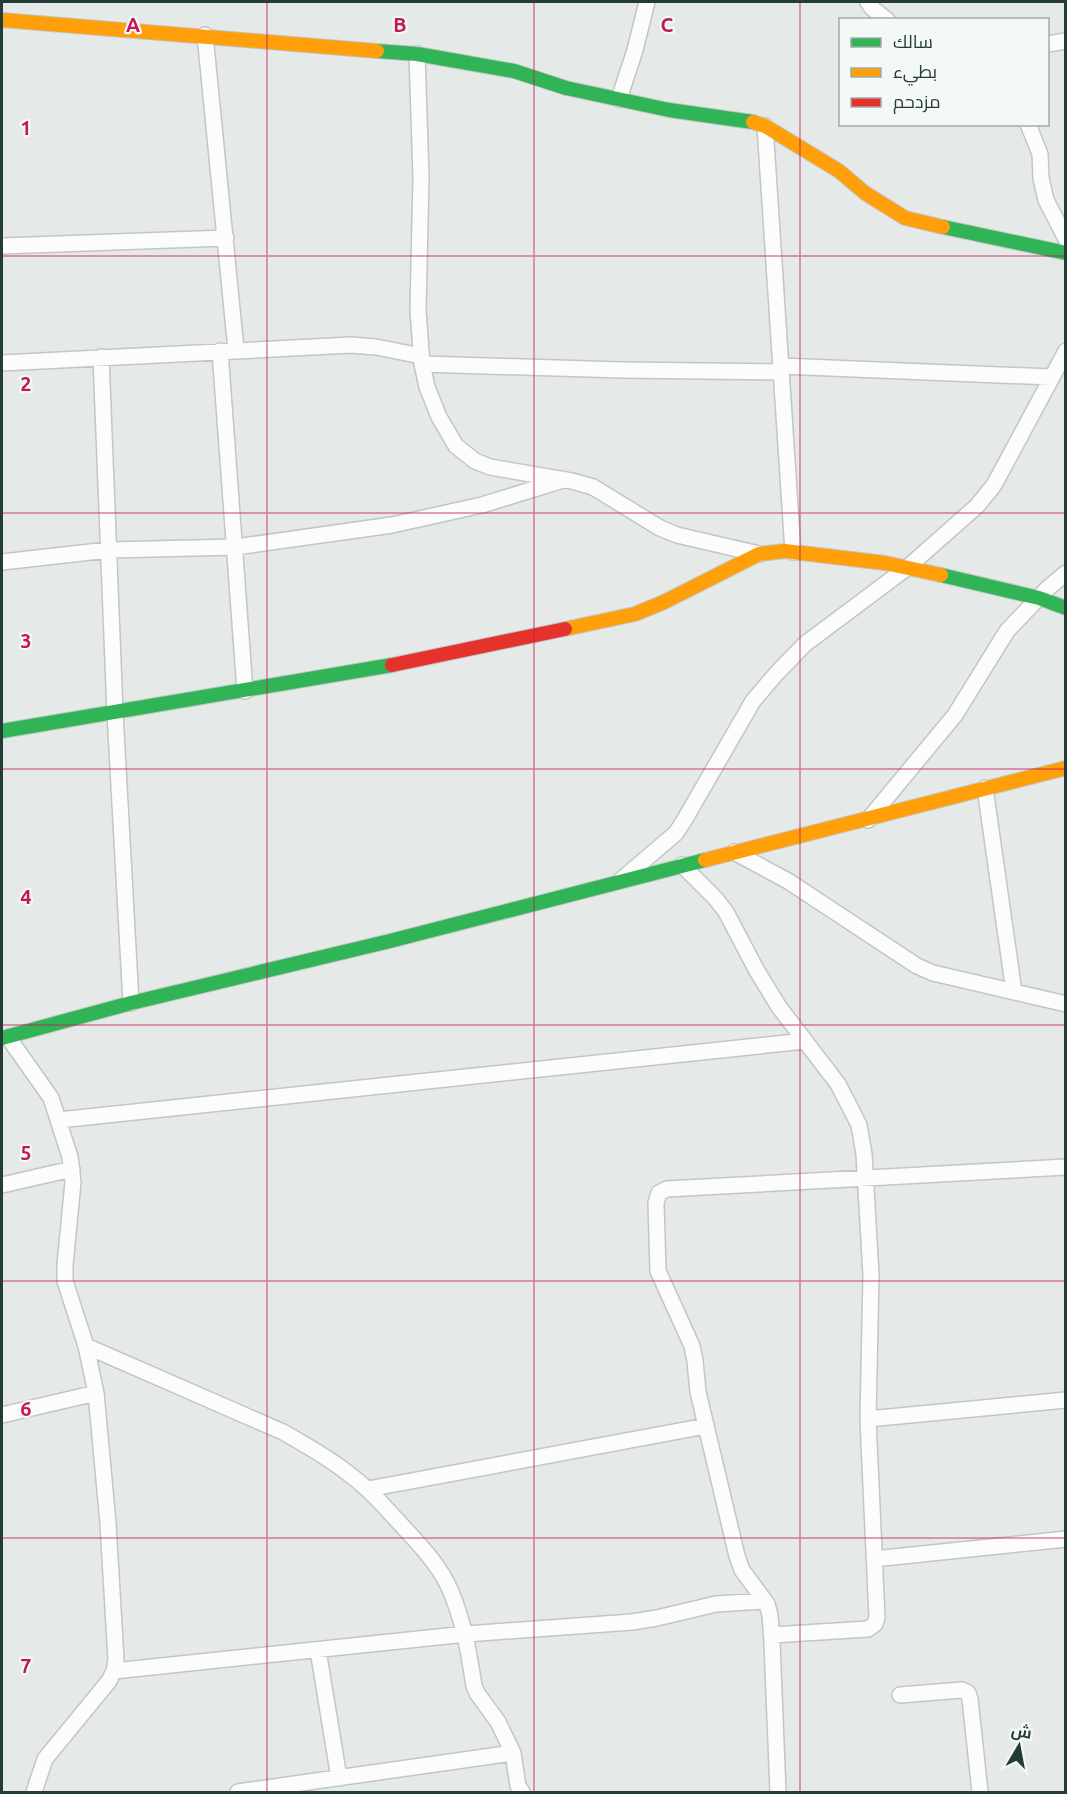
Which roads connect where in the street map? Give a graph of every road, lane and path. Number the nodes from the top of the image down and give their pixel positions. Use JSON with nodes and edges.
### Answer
{"nodes":[{"id":1,"x":647,"y":2,"type":"edge"},
{"id":2,"x":868,"y":2,"type":"edge"},
{"id":3,"x":884,"y":18,"type":"edge"},
{"id":4,"x":2,"y":20,"type":"edge"},
{"id":5,"x":205,"y":36,"type":"junction"},
{"id":6,"x":1065,"y":41,"type":"edge"},
{"id":7,"x":1049,"y":44,"type":"edge"},
{"id":8,"x":417,"y":54,"type":"junction"},
{"id":9,"x":618,"y":99,"type":"junction"},
{"id":10,"x":765,"y":126,"type":"junction"},
{"id":11,"x":1029,"y":126,"type":"edge"},
{"id":12,"x":225,"y":238,"type":"junction"},
{"id":13,"x":1065,"y":239,"type":"edge"},
{"id":14,"x":2,"y":246,"type":"edge"},
{"id":15,"x":1065,"y":253,"type":"edge"},
{"id":16,"x":228,"y":350,"type":"junction"},
{"id":17,"x":1065,"y":351,"type":"edge"},
{"id":18,"x":101,"y":357,"type":"junction"},
{"id":19,"x":421,"y":360,"type":"junction"},
{"id":20,"x":2,"y":363,"type":"edge"},
{"id":21,"x":781,"y":369,"type":"junction"},
{"id":22,"x":1051,"y":377,"type":"junction"},
{"id":23,"x":564,"y":480,"type":"junction"},
{"id":24,"x":236,"y":547,"type":"junction"},
{"id":25,"x":108,"y":550,"type":"junction"},
{"id":26,"x":793,"y":552,"type":"junction"},
{"id":27,"x":759,"y":554,"type":"junction"},
{"id":28,"x":2,"y":562,"type":"edge"},
{"id":29,"x":908,"y":567,"type":"junction"},
{"id":30,"x":1065,"y":573,"type":"edge"},
{"id":31,"x":1039,"y":598,"type":"junction"},
{"id":32,"x":1065,"y":608,"type":"edge"},
{"id":33,"x":245,"y":691,"type":"junction"},
{"id":34,"x":115,"y":713,"type":"junction"},
{"id":35,"x":2,"y":731,"type":"edge"},
{"id":36,"x":1065,"y":768,"type":"edge"},
{"id":37,"x":985,"y":788,"type":"junction"},
{"id":38,"x":868,"y":820,"type":"junction"},
{"id":39,"x":734,"y":852,"type":"junction"},
{"id":40,"x":682,"y":865,"type":"junction"},
{"id":41,"x":618,"y":882,"type":"junction"},
{"id":42,"x":1014,"y":992,"type":"junction"},
{"id":43,"x":131,"y":1003,"type":"junction"},
{"id":44,"x":1065,"y":1004,"type":"edge"},
{"id":45,"x":5,"y":1037,"type":"edge"},
{"id":46,"x":805,"y":1041,"type":"junction"},
{"id":47,"x":59,"y":1120,"type":"junction"},
{"id":48,"x":1065,"y":1167,"type":"edge"},
{"id":49,"x":72,"y":1169,"type":"junction"},
{"id":50,"x":866,"y":1179,"type":"junction"},
{"id":51,"x":2,"y":1185,"type":"edge"},
{"id":52,"x":86,"y":1346,"type":"junction"},
{"id":53,"x":96,"y":1393,"type":"junction"},
{"id":54,"x":1065,"y":1400,"type":"edge"},
{"id":55,"x":2,"y":1415,"type":"edge"},
{"id":56,"x":868,"y":1419,"type":"junction"},
{"id":57,"x":706,"y":1426,"type":"junction"},
{"id":58,"x":368,"y":1489,"type":"junction"},
{"id":59,"x":1065,"y":1539,"type":"edge"},
{"id":60,"x":874,"y":1559,"type":"junction"},
{"id":61,"x":765,"y":1601,"type":"junction"},
{"id":62,"x":466,"y":1634,"type":"junction"},
{"id":63,"x":772,"y":1635,"type":"junction"},
{"id":64,"x":318,"y":1650,"type":"junction"},
{"id":65,"x":114,"y":1671,"type":"junction"},
{"id":66,"x":900,"y":1695,"type":"dead end"},
{"id":67,"x":513,"y":1754,"type":"junction"},
{"id":68,"x":339,"y":1778,"type":"junction"},
{"id":69,"x":34,"y":1792,"type":"edge"},
{"id":70,"x":238,"y":1792,"type":"edge"},
{"id":71,"x":522,"y":1792,"type":"edge"},
{"id":72,"x":778,"y":1792,"type":"edge"},
{"id":73,"x":980,"y":1792,"type":"edge"}],
"edges":[{"from":1,"to":9,"type":"street"},
{"from":2,"to":3,"type":"street"},
{"from":4,"to":5,"type":"street"},
{"from":5,"to":8,"type":"street"},
{"from":5,"to":12,"type":"street"},
{"from":6,"to":7,"type":"street"},
{"from":8,"to":9,"type":"street"},
{"from":8,"to":19,"type":"street"},
{"from":9,"to":10,"type":"street"},
{"from":10,"to":15,"type":"street"},
{"from":10,"to":21,"type":"street"},
{"from":11,"to":13,"type":"street"},
{"from":12,"to":14,"type":"street"},
{"from":12,"to":16,"type":"street"},
{"from":16,"to":18,"type":"street"},
{"from":16,"to":19,"type":"street"},
{"from":16,"to":24,"type":"street"},
{"from":17,"to":22,"type":"street"},
{"from":18,"to":20,"type":"street"},
{"from":18,"to":25,"type":"street"},
{"from":19,"to":21,"type":"street"},
{"from":19,"to":23,"type":"street"},
{"from":21,"to":22,"type":"street"},
{"from":21,"to":26,"type":"street"},
{"from":22,"to":29,"type":"street"},
{"from":23,"to":24,"type":"street"},
{"from":23,"to":27,"type":"street"},
{"from":24,"to":25,"type":"street"},
{"from":24,"to":33,"type":"street"},
{"from":25,"to":28,"type":"street"},
{"from":25,"to":34,"type":"street"},
{"from":26,"to":27,"type":"street"},
{"from":26,"to":29,"type":"street"},
{"from":27,"to":33,"type":"street"},
{"from":29,"to":31,"type":"street"},
{"from":29,"to":41,"type":"street"},
{"from":30,"to":31,"type":"street"},
{"from":31,"to":32,"type":"street"},
{"from":31,"to":38,"type":"street"},
{"from":33,"to":34,"type":"street"},
{"from":34,"to":35,"type":"street"},
{"from":34,"to":43,"type":"street"},
{"from":36,"to":37,"type":"street"},
{"from":37,"to":38,"type":"street"},
{"from":37,"to":42,"type":"street"},
{"from":38,"to":39,"type":"street"},
{"from":39,"to":40,"type":"street"},
{"from":39,"to":42,"type":"street"},
{"from":40,"to":41,"type":"street"},
{"from":40,"to":46,"type":"street"},
{"from":41,"to":43,"type":"street"},
{"from":42,"to":44,"type":"street"},
{"from":43,"to":45,"type":"street"},
{"from":45,"to":47,"type":"street"},
{"from":46,"to":47,"type":"street"},
{"from":46,"to":50,"type":"street"},
{"from":47,"to":49,"type":"street"},
{"from":48,"to":50,"type":"street"},
{"from":49,"to":51,"type":"street"},
{"from":49,"to":52,"type":"street"},
{"from":50,"to":56,"type":"street"},
{"from":50,"to":57,"type":"street"},
{"from":52,"to":53,"type":"street"},
{"from":52,"to":58,"type":"street"},
{"from":53,"to":55,"type":"street"},
{"from":53,"to":65,"type":"street"},
{"from":54,"to":56,"type":"street"},
{"from":56,"to":60,"type":"street"},
{"from":57,"to":58,"type":"street"},
{"from":57,"to":61,"type":"street"},
{"from":58,"to":62,"type":"street"},
{"from":59,"to":60,"type":"street"},
{"from":60,"to":63,"type":"street"},
{"from":61,"to":62,"type":"street"},
{"from":61,"to":63,"type":"street"},
{"from":62,"to":64,"type":"street"},
{"from":62,"to":67,"type":"street"},
{"from":63,"to":72,"type":"street"},
{"from":64,"to":65,"type":"street"},
{"from":64,"to":68,"type":"street"},
{"from":65,"to":69,"type":"street"},
{"from":66,"to":73,"type":"street"},
{"from":67,"to":68,"type":"street"},
{"from":67,"to":71,"type":"street"},
{"from":68,"to":70,"type":"street"}]}
